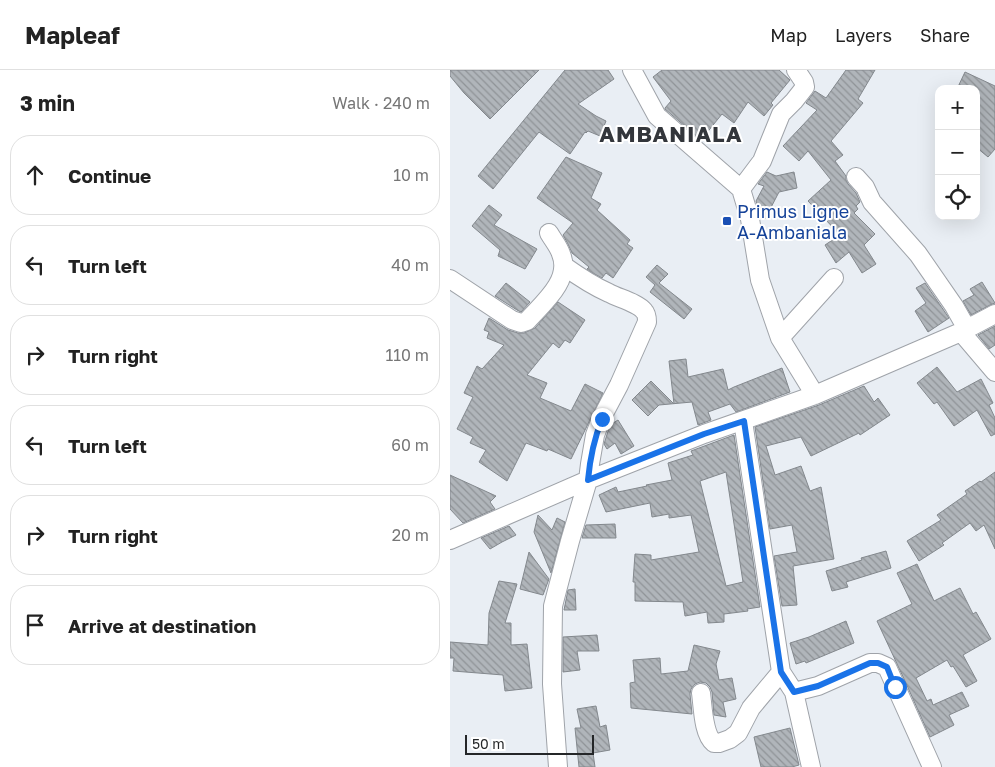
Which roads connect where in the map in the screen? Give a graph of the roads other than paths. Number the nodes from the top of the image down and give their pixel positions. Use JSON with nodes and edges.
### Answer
{"nodes":[{"id":1,"x":632,"y":70,"type":"edge"},
{"id":2,"x":796,"y":70,"type":"edge"},
{"id":3,"x":856,"y":177,"type":"dead end"},
{"id":4,"x":741,"y":190,"type":"junction"},
{"id":5,"x":549,"y":233,"type":"dead end"},
{"id":6,"x":564,"y":266,"type":"junction"},
{"id":7,"x":834,"y":278,"type":"dead end"},
{"id":8,"x":450,"y":279,"type":"edge"},
{"id":9,"x":995,"y":314,"type":"edge"},
{"id":10,"x":964,"y":330,"type":"junction"},
{"id":11,"x":780,"y":338,"type":"junction"},
{"id":12,"x":995,"y":372,"type":"edge"},
{"id":13,"x":816,"y":395,"type":"junction"},
{"id":14,"x":744,"y":421,"type":"junction"},
{"id":15,"x":588,"y":480,"type":"junction"},
{"id":16,"x":450,"y":540,"type":"edge"},
{"id":17,"x":781,"y":672,"type":"junction"},
{"id":18,"x":794,"y":692,"type":"junction"},
{"id":19,"x":701,"y":693,"type":"dead end"},
{"id":20,"x":558,"y":767,"type":"edge"},
{"id":21,"x":811,"y":767,"type":"edge"},
{"id":22,"x":932,"y":767,"type":"edge"}],
"edges":[{"from":1,"to":4,"type":"street"},
{"from":2,"to":4,"type":"street"},
{"from":3,"to":10,"type":"street"},
{"from":4,"to":11,"type":"street"},
{"from":5,"to":6,"type":"street"},
{"from":6,"to":8,"type":"street"},
{"from":6,"to":15,"type":"street"},
{"from":7,"to":11,"type":"street"},
{"from":9,"to":10,"type":"street"},
{"from":10,"to":12,"type":"street"},
{"from":10,"to":13,"type":"street"},
{"from":11,"to":13,"type":"street"},
{"from":13,"to":14,"type":"street"},
{"from":14,"to":15,"type":"street"},
{"from":14,"to":17,"type":"street"},
{"from":15,"to":16,"type":"street"},
{"from":15,"to":20,"type":"street"},
{"from":17,"to":18,"type":"street"},
{"from":17,"to":19,"type":"street"},
{"from":18,"to":21,"type":"street"},
{"from":18,"to":22,"type":"street"}]}
